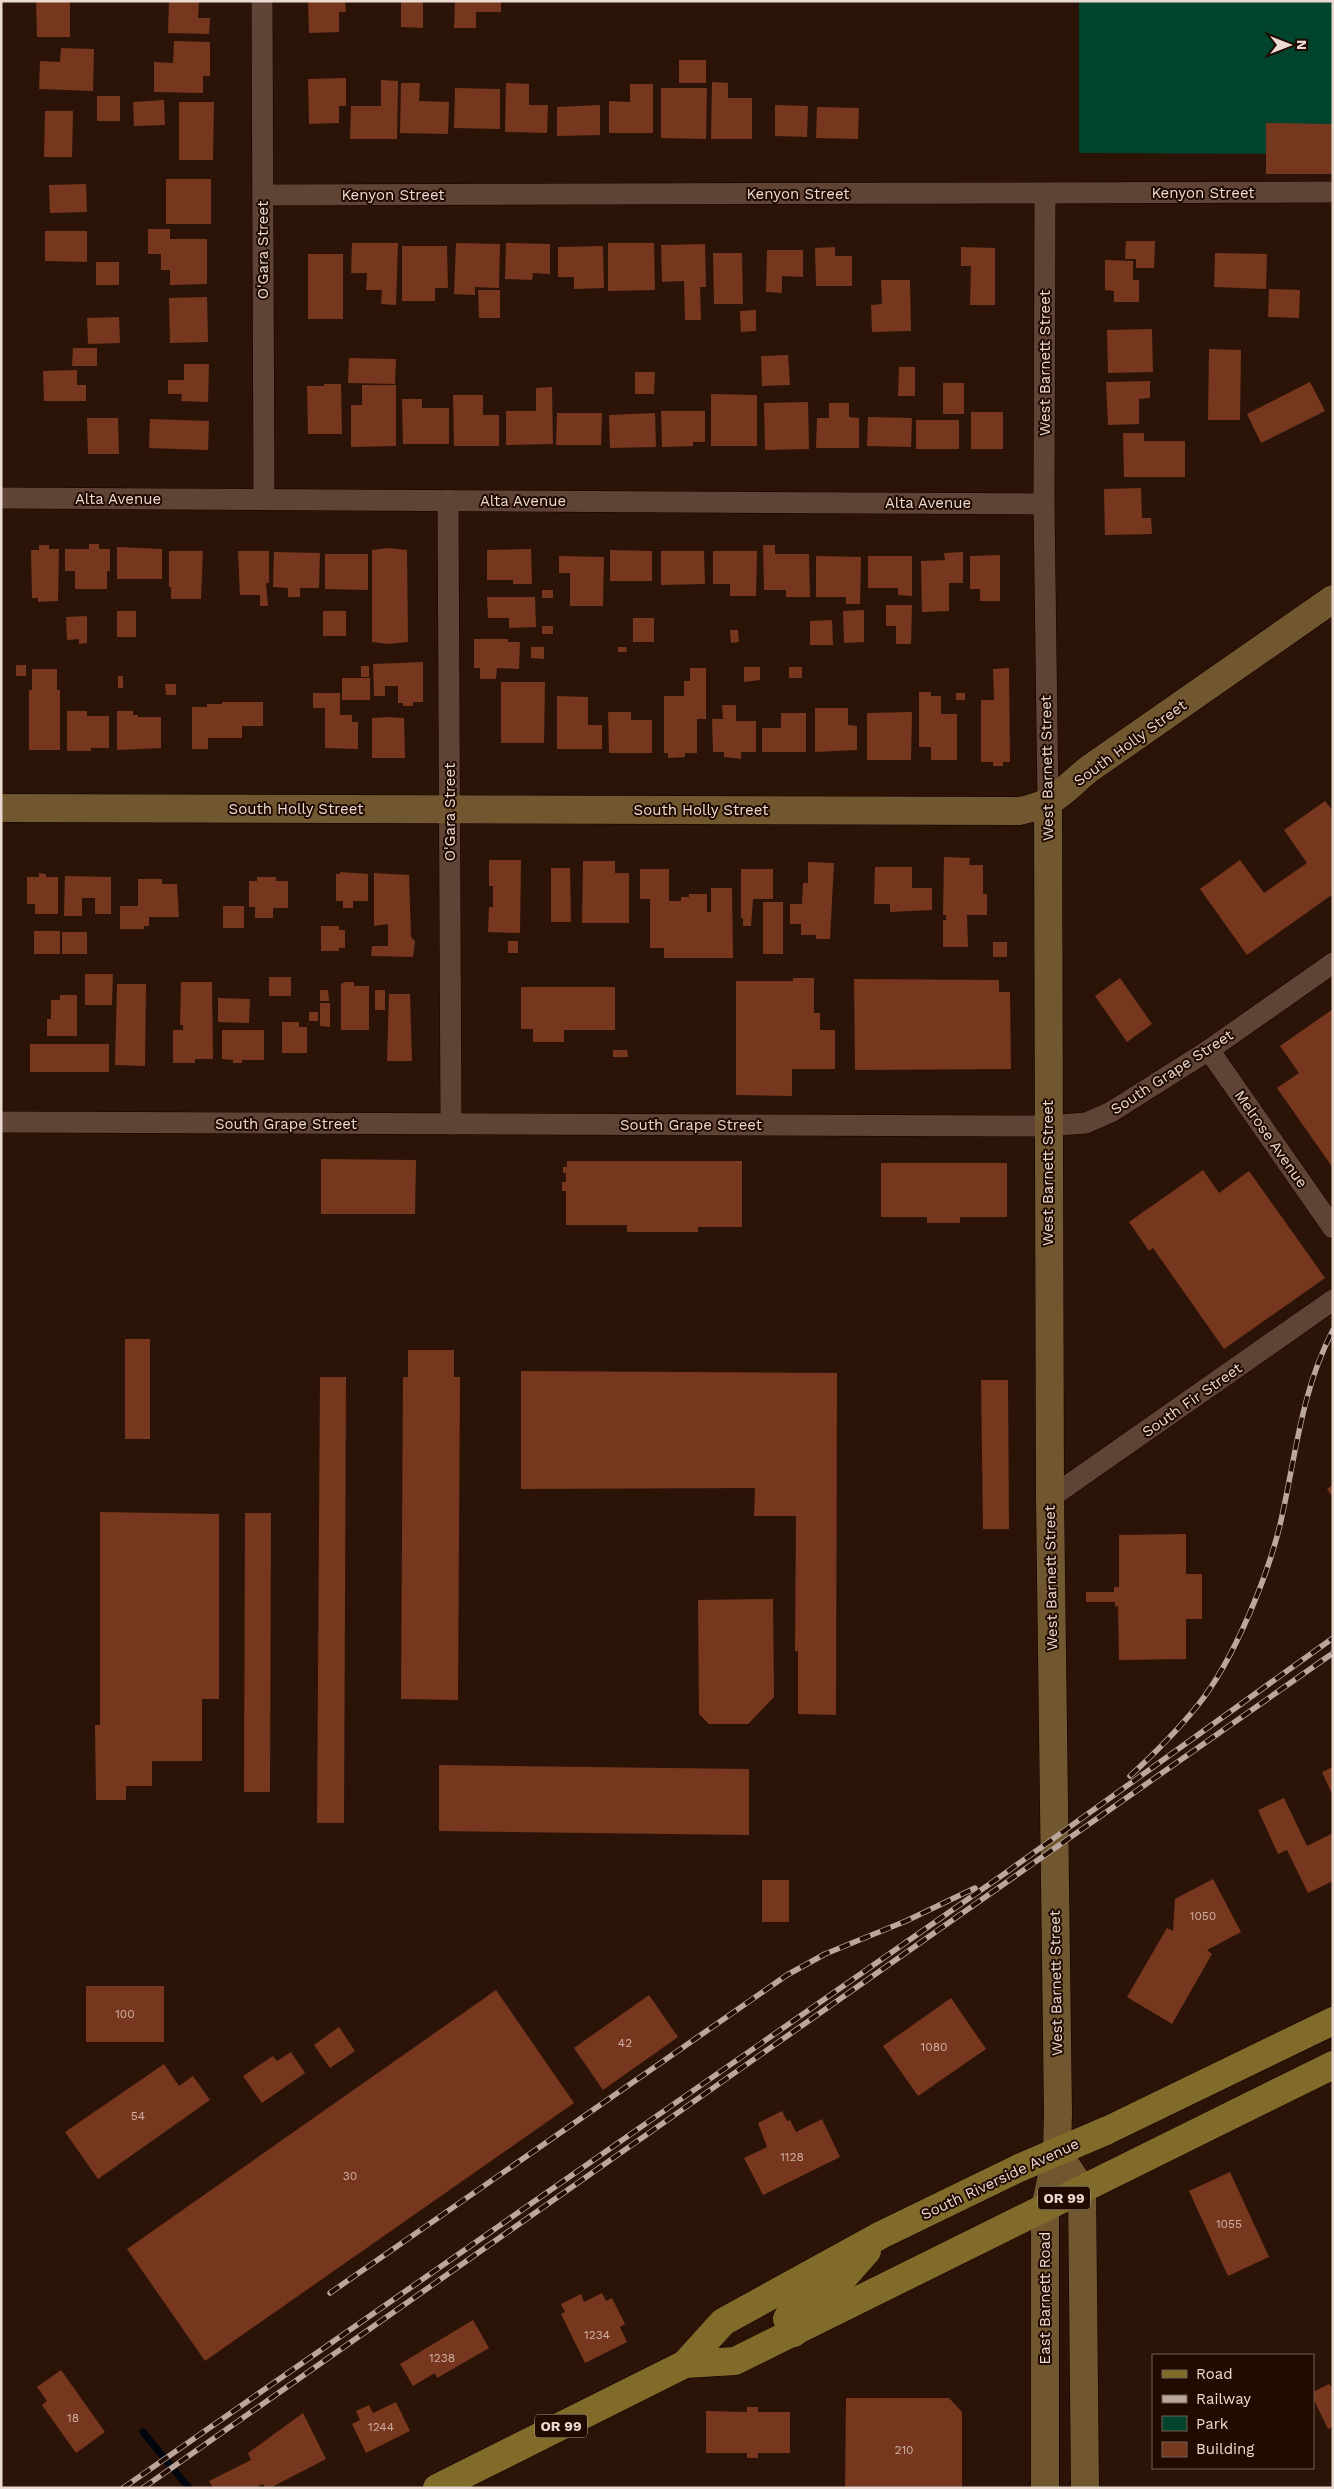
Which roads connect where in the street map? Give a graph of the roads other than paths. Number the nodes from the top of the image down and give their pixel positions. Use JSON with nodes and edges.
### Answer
{"nodes":[{"id":1,"x":262,"y":1,"type":"edge"},
{"id":2,"x":1333,"y":192,"type":"edge"},
{"id":3,"x":1045,"y":194,"type":"junction"},
{"id":4,"x":262,"y":195,"type":"junction"},
{"id":5,"x":1,"y":498,"type":"edge"},
{"id":6,"x":264,"y":499,"type":"junction"},
{"id":7,"x":448,"y":500,"type":"junction"},
{"id":8,"x":1044,"y":504,"type":"junction"},
{"id":9,"x":1333,"y":599,"type":"edge"},
{"id":10,"x":1048,"y":803,"type":"junction"},
{"id":11,"x":1,"y":808,"type":"edge"},
{"id":12,"x":451,"y":809,"type":"junction"},
{"id":13,"x":1333,"y":963,"type":"edge"},
{"id":14,"x":1209,"y":1050,"type":"junction"},
{"id":15,"x":1,"y":1122,"type":"edge"},
{"id":16,"x":451,"y":1124,"type":"junction"},
{"id":17,"x":1047,"y":1126,"type":"junction"},
{"id":18,"x":1333,"y":1228,"type":"edge"},
{"id":19,"x":1333,"y":1300,"type":"edge"},
{"id":20,"x":1050,"y":1498,"type":"junction"},
{"id":21,"x":1333,"y":2021,"type":"edge"},
{"id":22,"x":1333,"y":2064,"type":"edge"},
{"id":23,"x":1057,"y":2152,"type":"junction"},
{"id":24,"x":1082,"y":2189,"type":"junction"},
{"id":25,"x":1045,"y":2208,"type":"junction"},
{"id":26,"x":881,"y":2235,"type":"junction"},
{"id":27,"x":794,"y":2333,"type":"junction"},
{"id":28,"x":685,"y":2364,"type":"junction"},
{"id":29,"x":437,"y":2488,"type":"edge"},
{"id":30,"x":1045,"y":2488,"type":"edge"},
{"id":31,"x":1085,"y":2488,"type":"edge"}],
"edges":[{"from":1,"to":4,"type":"street","name":"O'Gara Street"},
{"from":2,"to":3,"type":"street","name":"Kenyon Street"},
{"from":3,"to":4,"type":"street","name":"Kenyon Street"},
{"from":3,"to":8,"type":"street","name":"West Barnett Street"},
{"from":4,"to":6,"type":"street","name":"O'Gara Street"},
{"from":5,"to":6,"type":"street","name":"Alta Avenue"},
{"from":6,"to":7,"type":"street","name":"Alta Avenue"},
{"from":7,"to":8,"type":"street","name":"Alta Avenue"},
{"from":7,"to":12,"type":"street","name":"O'Gara Street"},
{"from":8,"to":10,"type":"street","name":"West Barnett Street"},
{"from":9,"to":10,"type":"street","name":"South Holly Street"},
{"from":10,"to":12,"type":"street","name":"South Holly Street"},
{"from":10,"to":17,"type":"street","name":"West Barnett Street"},
{"from":11,"to":12,"type":"street","name":"South Holly Street"},
{"from":12,"to":16,"type":"street","name":"O'Gara Street"},
{"from":13,"to":14,"type":"street","name":"South Grape Street"},
{"from":14,"to":17,"type":"street","name":"South Grape Street"},
{"from":14,"to":18,"type":"street","name":"Melrose Avenue"},
{"from":15,"to":16,"type":"street","name":"South Grape Street"},
{"from":16,"to":17,"type":"street","name":"South Grape Street"},
{"from":17,"to":20,"type":"street","name":"West Barnett Street"},
{"from":19,"to":20,"type":"street","name":"South Fir Street"},
{"from":20,"to":23,"type":"street","name":"West Barnett Street"},
{"from":21,"to":23,"type":"main road","name":"South Riverside Avenue","number":"OR 99"},
{"from":22,"to":24,"type":"main road","name":"South Riverside Avenue","number":"OR 99"},
{"from":23,"to":24,"type":"street"},
{"from":23,"to":25,"type":"street","name":"East Barnett Road"},
{"from":23,"to":26,"type":"main road","name":"South Riverside Avenue","number":"OR 99"},
{"from":24,"to":25,"type":"main road","name":"South Riverside Avenue","number":"OR 99"},
{"from":24,"to":31,"type":"street"},
{"from":25,"to":27,"type":"main road","name":"South Riverside Avenue","number":"OR 99"},
{"from":25,"to":30,"type":"street","name":"East Barnett Road"},
{"from":26,"to":27,"type":"main road"},
{"from":26,"to":28,"type":"main road","name":"South Riverside Avenue","number":"OR 99"},
{"from":27,"to":28,"type":"main road","name":"South Riverside Avenue","number":"OR 99"},
{"from":28,"to":29,"type":"main road","name":"South Riverside Avenue","number":"OR 99"}]}
